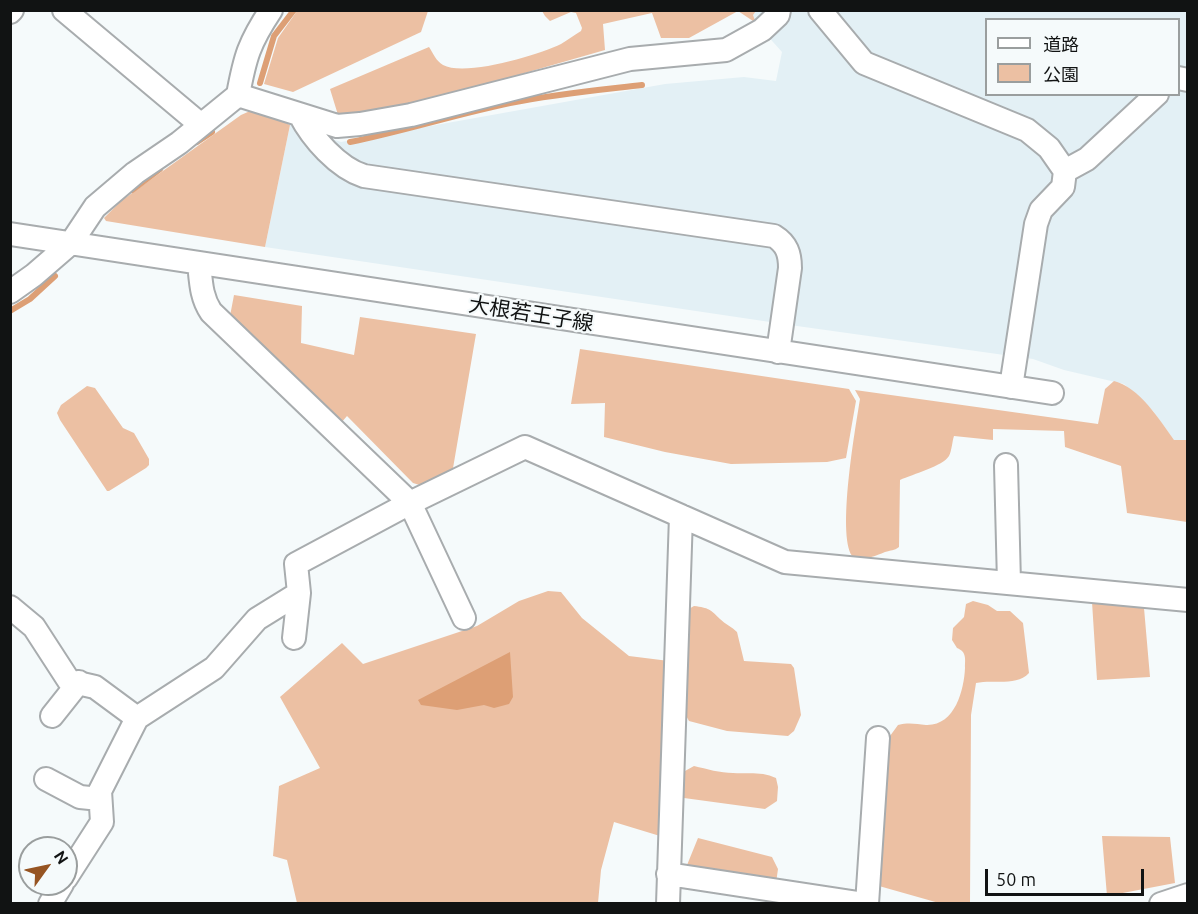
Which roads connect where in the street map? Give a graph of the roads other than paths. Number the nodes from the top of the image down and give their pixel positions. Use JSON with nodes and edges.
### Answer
{"nodes":[{"id":1,"x":64,"y":10,"type":"edge"},
{"id":2,"x":270,"y":10,"type":"edge"},
{"id":3,"x":779,"y":10,"type":"edge"},
{"id":4,"x":820,"y":10,"type":"edge"},
{"id":5,"x":238,"y":95,"type":"junction"},
{"id":6,"x":1155,"y":96,"type":"edge"},
{"id":7,"x":300,"y":115,"type":"junction"},
{"id":8,"x":201,"y":125,"type":"junction"},
{"id":9,"x":1065,"y":171,"type":"junction"},
{"id":10,"x":10,"y":234,"type":"edge"},
{"id":11,"x":71,"y":243,"type":"junction"},
{"id":12,"x":199,"y":263,"type":"junction"},
{"id":13,"x":10,"y":292,"type":"edge"},
{"id":14,"x":778,"y":352,"type":"junction"},
{"id":15,"x":1011,"y":387,"type":"junction"},
{"id":16,"x":1052,"y":393,"type":"dead end"},
{"id":17,"x":1006,"y":465,"type":"dead end"},
{"id":18,"x":410,"y":503,"type":"junction"},
{"id":19,"x":681,"y":516,"type":"junction"},
{"id":20,"x":1009,"y":583,"type":"junction"},
{"id":21,"x":299,"y":593,"type":"junction"},
{"id":22,"x":1188,"y":600,"type":"edge"},
{"id":23,"x":10,"y":608,"type":"edge"},
{"id":24,"x":464,"y":618,"type":"dead end"},
{"id":25,"x":294,"y":638,"type":"dead end"},
{"id":26,"x":79,"y":682,"type":"junction"},
{"id":27,"x":52,"y":716,"type":"dead end"},
{"id":28,"x":137,"y":718,"type":"junction"},
{"id":29,"x":878,"y":738,"type":"dead end"},
{"id":30,"x":46,"y":779,"type":"dead end"},
{"id":31,"x":100,"y":799,"type":"junction"},
{"id":32,"x":78,"y":859,"type":"edge"},
{"id":33,"x":668,"y":874,"type":"junction"},
{"id":34,"x":1188,"y":895,"type":"edge"},
{"id":35,"x":668,"y":903,"type":"edge"},
{"id":36,"x":866,"y":903,"type":"edge"},
{"id":37,"x":1161,"y":903,"type":"edge"}],
"edges":[{"from":1,"to":8,"type":"street"},
{"from":2,"to":5,"type":"street"},
{"from":3,"to":7,"type":"street"},
{"from":4,"to":9,"type":"street"},
{"from":5,"to":7,"type":"street"},
{"from":5,"to":8,"type":"street"},
{"from":6,"to":9,"type":"street"},
{"from":7,"to":14,"type":"street"},
{"from":8,"to":11,"type":"street"},
{"from":9,"to":15,"type":"street"},
{"from":10,"to":11,"type":"street","name":"大根若王子線"},
{"from":11,"to":12,"type":"street","name":"大根若王子線"},
{"from":11,"to":13,"type":"street"},
{"from":12,"to":14,"type":"street","name":"大根若王子線"},
{"from":12,"to":18,"type":"street"},
{"from":14,"to":15,"type":"street","name":"大根若王子線"},
{"from":15,"to":16,"type":"street","name":"大根若王子線"},
{"from":17,"to":20,"type":"street"},
{"from":18,"to":19,"type":"street"},
{"from":18,"to":21,"type":"street"},
{"from":18,"to":24,"type":"street"},
{"from":19,"to":20,"type":"street"},
{"from":19,"to":33,"type":"street"},
{"from":20,"to":22,"type":"street"},
{"from":21,"to":25,"type":"street"},
{"from":21,"to":28,"type":"street"},
{"from":23,"to":26,"type":"street"},
{"from":26,"to":27,"type":"street"},
{"from":26,"to":28,"type":"street"},
{"from":28,"to":31,"type":"street"},
{"from":29,"to":36,"type":"street"},
{"from":30,"to":31,"type":"street"},
{"from":31,"to":32,"type":"street"},
{"from":33,"to":35,"type":"street"},
{"from":33,"to":36,"type":"street"},
{"from":34,"to":37,"type":"street"}]}
